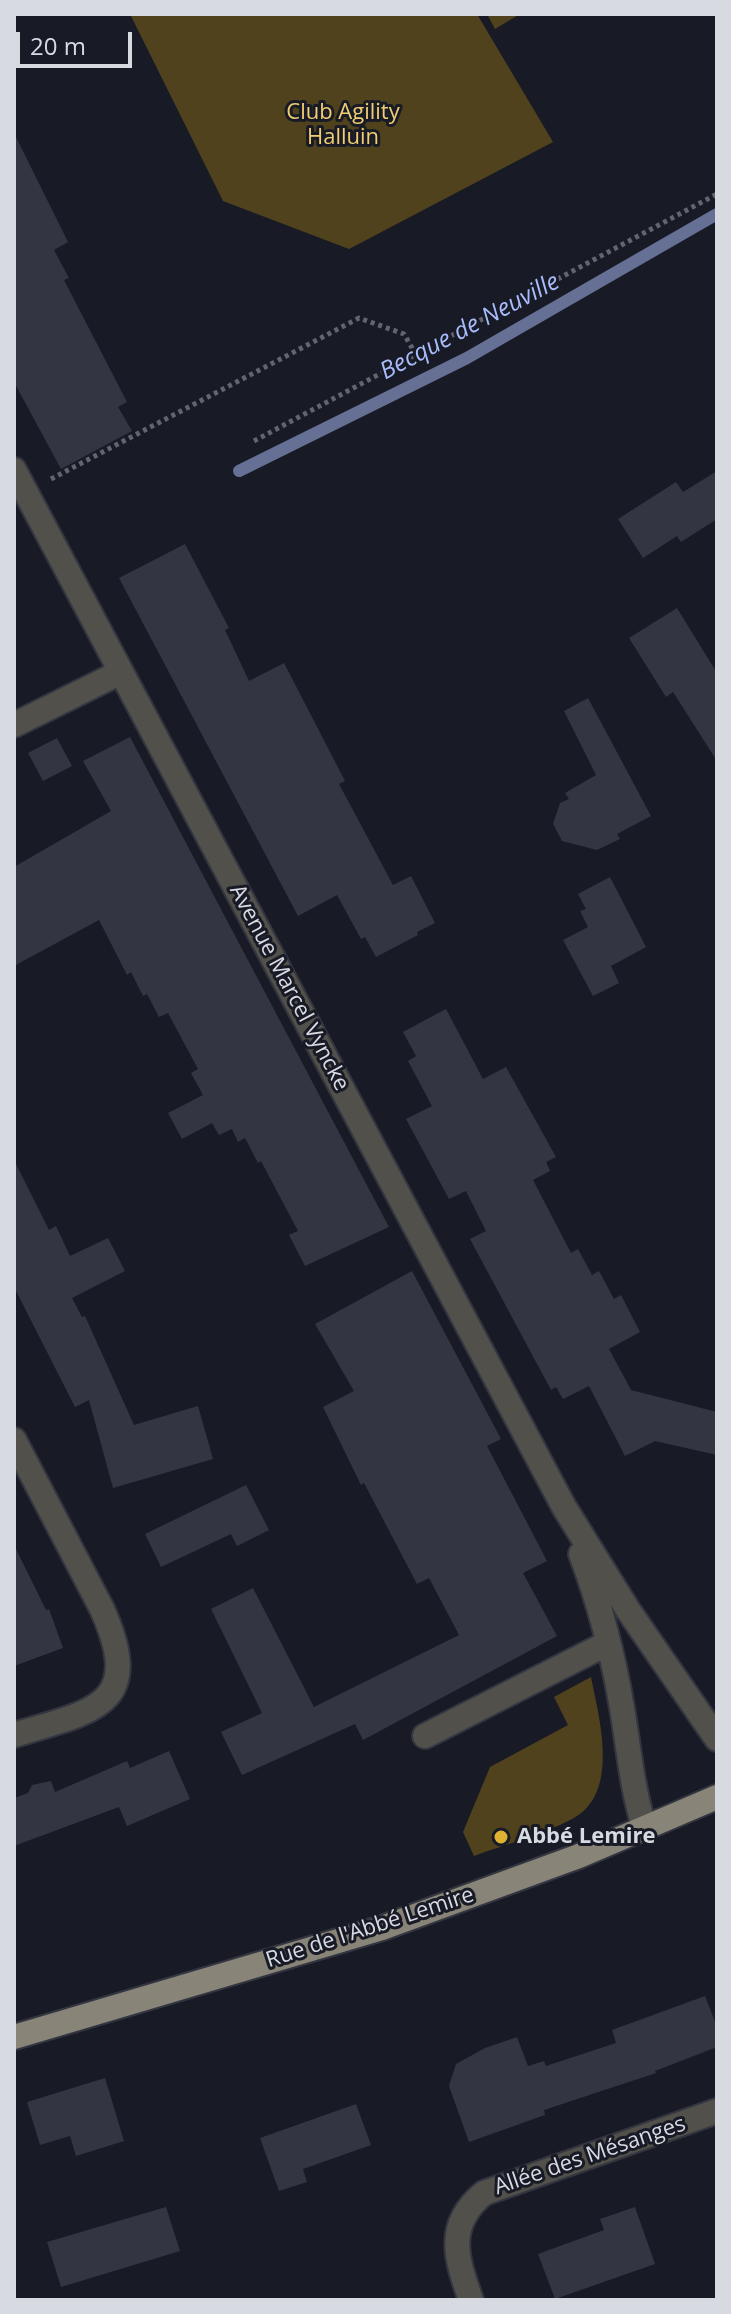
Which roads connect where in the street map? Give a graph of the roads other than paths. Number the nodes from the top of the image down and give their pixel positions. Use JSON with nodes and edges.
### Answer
{"nodes":[{"id":1,"x":14,"y":470,"type":"edge"},
{"id":2,"x":121,"y":672,"type":"junction"},
{"id":3,"x":14,"y":725,"type":"edge"},
{"id":4,"x":14,"y":1440,"type":"edge"},
{"id":5,"x":564,"y":1507,"type":"junction"},
{"id":6,"x":608,"y":1643,"type":"junction"},
{"id":7,"x":14,"y":1735,"type":"edge"},
{"id":8,"x":425,"y":1736,"type":"dead end"},
{"id":9,"x":717,"y":1739,"type":"edge"},
{"id":10,"x":716,"y":1800,"type":"edge"},
{"id":11,"x":645,"y":1829,"type":"junction"},
{"id":12,"x":14,"y":2037,"type":"edge"},
{"id":13,"x":717,"y":2111,"type":"edge"},
{"id":14,"x":471,"y":2300,"type":"edge"}],
"edges":[{"from":1,"to":2,"type":"street","name":"Avenue Marcel Vyncke"},
{"from":2,"to":3,"type":"street"},
{"from":2,"to":5,"type":"street","name":"Avenue Marcel Vyncke"},
{"from":4,"to":7,"type":"street"},
{"from":5,"to":6,"type":"street","name":"Avenue Marcel Vyncke"},
{"from":5,"to":9,"type":"street","name":"Avenue Marcel Vyncke"},
{"from":6,"to":8,"type":"street"},
{"from":6,"to":11,"type":"street","name":"Avenue Marcel Vyncke"},
{"from":10,"to":11,"type":"main road","name":"Rue de l'Abbé Lemire"},
{"from":11,"to":12,"type":"main road","name":"Rue de l'Abbé Lemire"},
{"from":13,"to":14,"type":"street","name":"Allée des Mésanges"}]}
